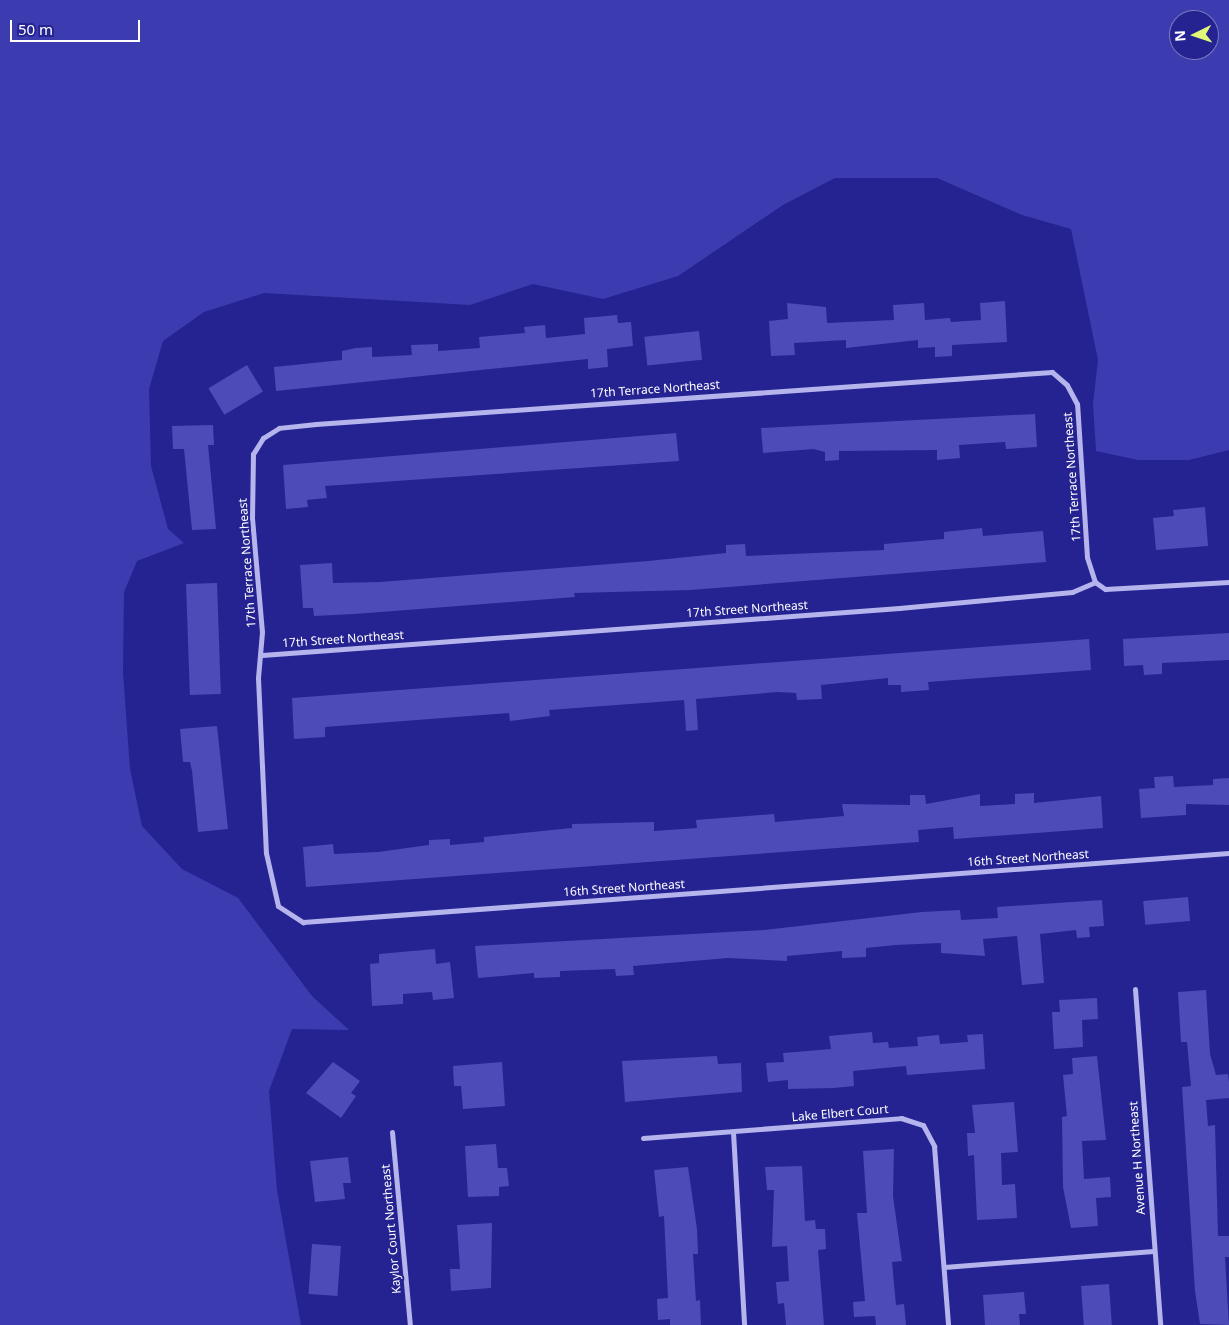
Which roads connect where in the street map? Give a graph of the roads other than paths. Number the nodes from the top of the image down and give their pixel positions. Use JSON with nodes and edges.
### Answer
{"nodes":[{"id":1,"x":1095,"y":582,"type":"junction"},
{"id":2,"x":1229,"y":582,"type":"edge"},
{"id":3,"x":262,"y":654,"type":"junction"},
{"id":4,"x":1229,"y":853,"type":"edge"},
{"id":5,"x":1135,"y":989,"type":"dead end"},
{"id":6,"x":392,"y":1132,"type":"dead end"},
{"id":7,"x":733,"y":1132,"type":"junction"},
{"id":8,"x":643,"y":1138,"type":"dead end"},
{"id":9,"x":1153,"y":1251,"type":"junction"},
{"id":10,"x":944,"y":1267,"type":"junction"},
{"id":11,"x":410,"y":1325,"type":"edge"},
{"id":12,"x":744,"y":1325,"type":"edge"},
{"id":13,"x":948,"y":1325,"type":"edge"},
{"id":14,"x":1160,"y":1325,"type":"edge"}],
"edges":[{"from":1,"to":2,"type":"street"},
{"from":1,"to":3,"type":"street","name":"17th Street Northeast"},
{"from":1,"to":3,"type":"street","name":"17th Terrace Northeast"},
{"from":3,"to":4,"type":"street","name":"16th Street Northeast"},
{"from":5,"to":9,"type":"street","name":"Avenue H Northeast"},
{"from":6,"to":11,"type":"street","name":"Kaylor Court Northeast"},
{"from":7,"to":8,"type":"street","name":"Lake Elbert Court"},
{"from":7,"to":10,"type":"street","name":"Lake Elbert Court"},
{"from":7,"to":12,"type":"street"},
{"from":9,"to":10,"type":"street"},
{"from":9,"to":14,"type":"street","name":"Avenue H Northeast"},
{"from":10,"to":13,"type":"street","name":"Lake Elbert Court"}]}
